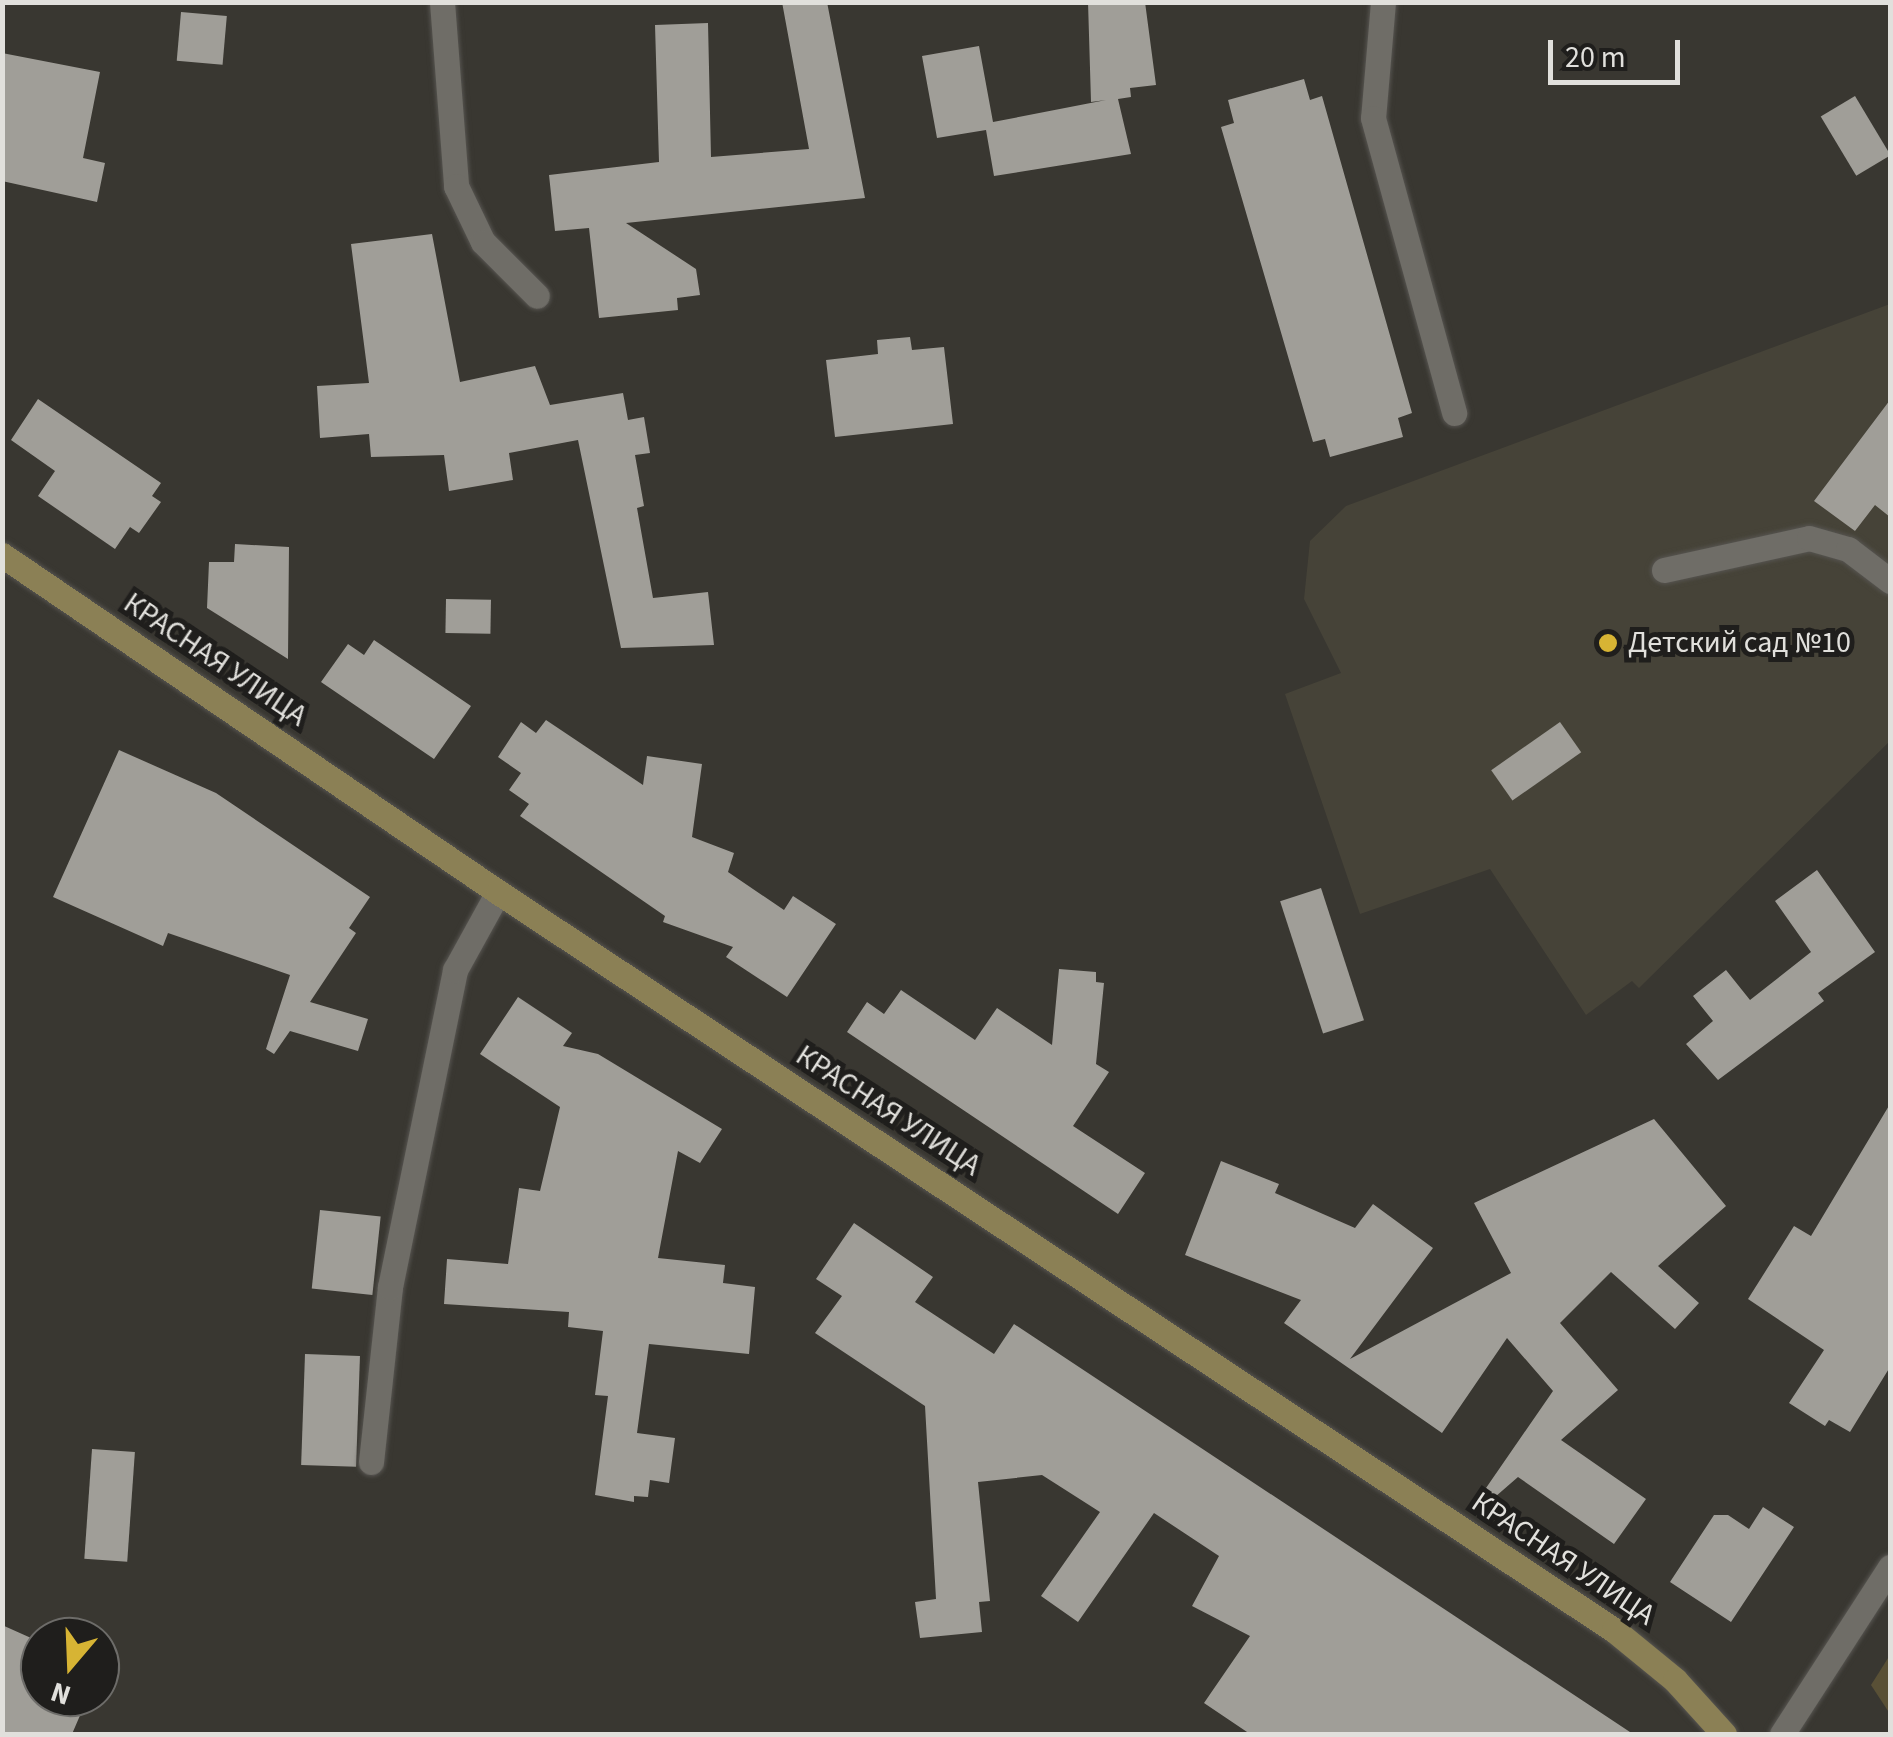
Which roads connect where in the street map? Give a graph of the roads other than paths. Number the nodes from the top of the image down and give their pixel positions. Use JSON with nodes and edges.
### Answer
{"nodes":[{"id":1,"x":442,"y":2,"type":"edge"},
{"id":2,"x":1383,"y":2,"type":"edge"},
{"id":3,"x":537,"y":296,"type":"dead end"},
{"id":4,"x":1454,"y":413,"type":"dead end"},
{"id":5,"x":2,"y":555,"type":"edge"},
{"id":6,"x":1664,"y":570,"type":"dead end"},
{"id":7,"x":1890,"y":580,"type":"edge"},
{"id":8,"x":498,"y":892,"type":"junction"},
{"id":9,"x":371,"y":1462,"type":"dead end"},
{"id":10,"x":1890,"y":1567,"type":"edge"},
{"id":11,"x":1724,"y":1734,"type":"edge"},
{"id":12,"x":1782,"y":1734,"type":"edge"}],
"edges":[{"from":1,"to":3,"type":"street"},
{"from":2,"to":4,"type":"street"},
{"from":5,"to":8,"type":"main road","name":"КРАСНАЯ УЛИЦА"},
{"from":6,"to":7,"type":"street"},
{"from":8,"to":9,"type":"street"},
{"from":8,"to":11,"type":"main road","name":"КРАСНАЯ УЛИЦА"},
{"from":10,"to":12,"type":"street"}]}
